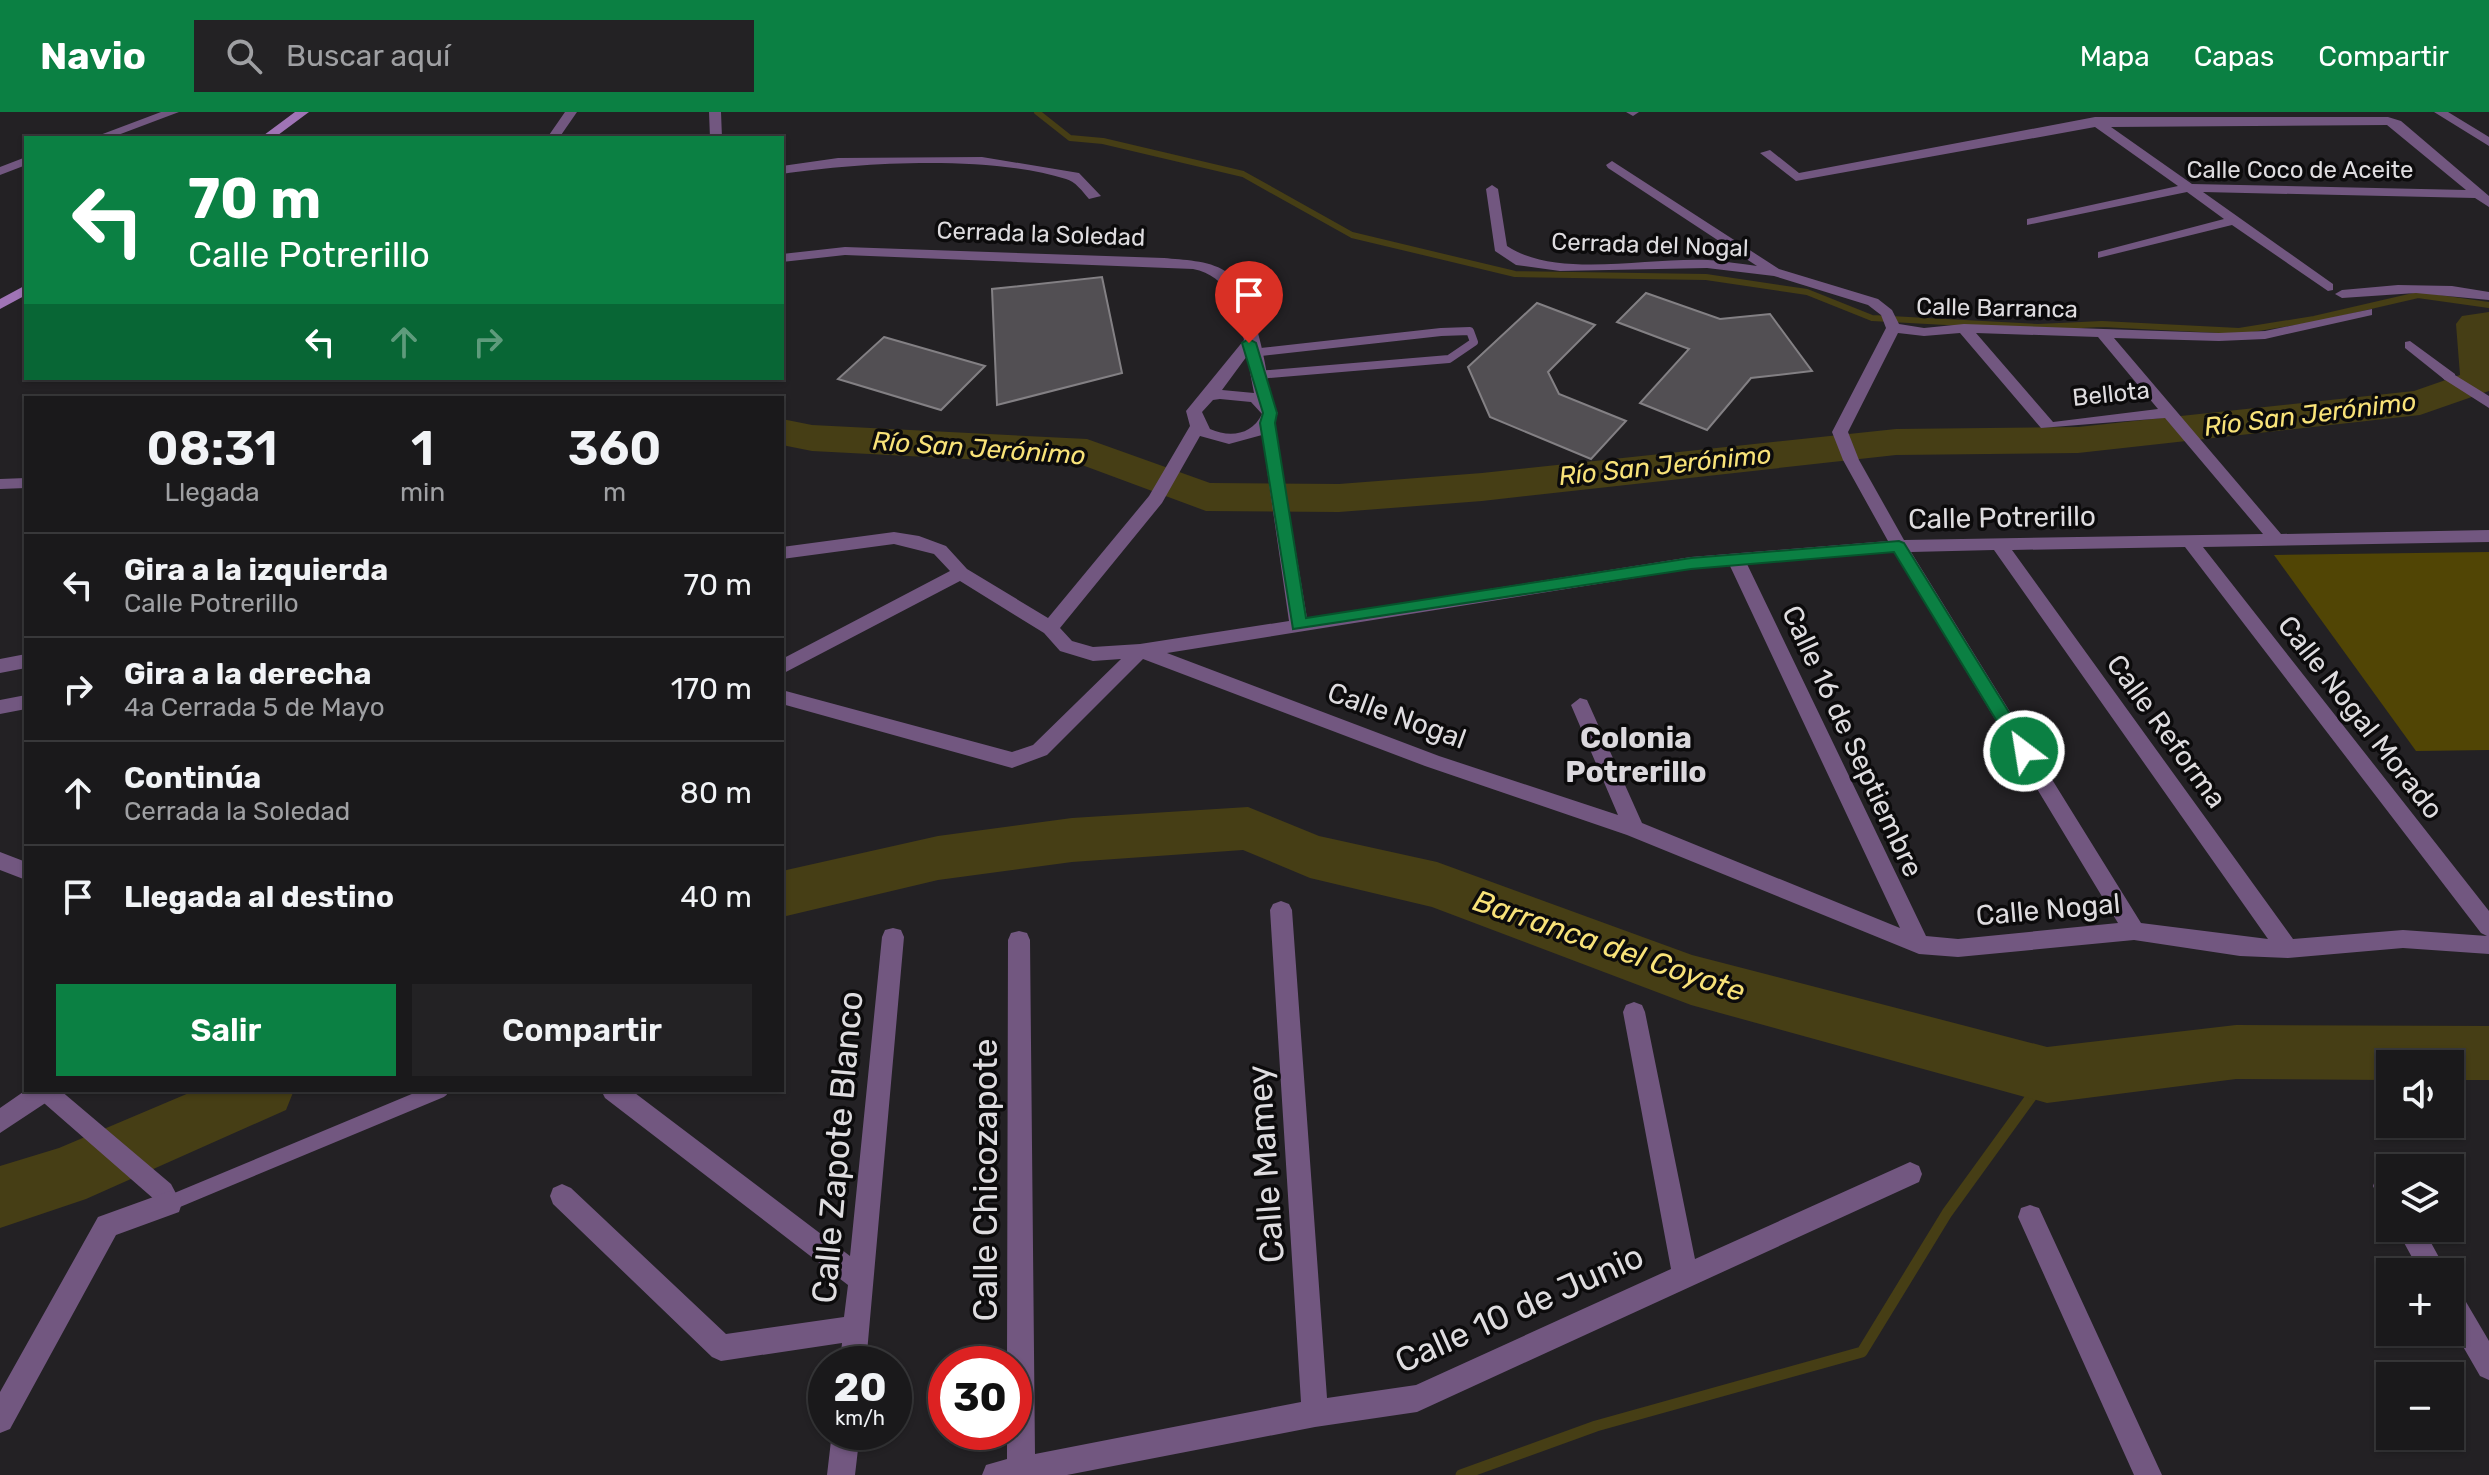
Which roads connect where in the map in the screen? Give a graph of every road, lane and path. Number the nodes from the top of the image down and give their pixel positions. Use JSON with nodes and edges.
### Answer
{"nodes":[{"id":1,"x":173,"y":112,"type":"edge"},
{"id":2,"x":303,"y":112,"type":"edge"},
{"id":3,"x":571,"y":112,"type":"edge"},
{"id":4,"x":715,"y":112,"type":"edge"},
{"id":5,"x":2082,"y":112,"type":"edge"},
{"id":6,"x":2440,"y":112,"type":"edge"},
{"id":7,"x":2097,"y":123,"type":"junction"},
{"id":8,"x":104,"y":136,"type":"edge"},
{"id":9,"x":269,"y":136,"type":"edge"},
{"id":10,"x":554,"y":136,"type":"edge"},
{"id":11,"x":716,"y":136,"type":"edge"},
{"id":12,"x":2489,"y":142,"type":"edge"},
{"id":13,"x":1766,"y":153,"type":"dead end"},
{"id":14,"x":24,"y":162,"type":"edge"},
{"id":15,"x":1612,"y":165,"type":"dead end"},
{"id":16,"x":784,"y":170,"type":"edge"},
{"id":17,"x":0,"y":171,"type":"edge"},
{"id":18,"x":2189,"y":188,"type":"junction"},
{"id":19,"x":1492,"y":189,"type":"dead end"},
{"id":20,"x":2476,"y":194,"type":"junction"},
{"id":21,"x":1094,"y":196,"type":"dead end"},
{"id":22,"x":2489,"y":203,"type":"edge"},
{"id":23,"x":2235,"y":220,"type":"junction"},
{"id":24,"x":2032,"y":222,"type":"dead end"},
{"id":25,"x":2103,"y":255,"type":"dead end"},
{"id":26,"x":784,"y":258,"type":"edge"},
{"id":27,"x":1776,"y":272,"type":"junction"},
{"id":28,"x":24,"y":290,"type":"edge"},
{"id":29,"x":2340,"y":293,"type":"junction"},
{"id":30,"x":2489,"y":296,"type":"edge"},
{"id":31,"x":0,"y":305,"type":"edge"},
{"id":32,"x":1891,"y":322,"type":"junction"},
{"id":33,"x":1964,"y":328,"type":"junction"},
{"id":34,"x":2101,"y":332,"type":"junction"},
{"id":35,"x":2410,"y":345,"type":"dead end"},
{"id":36,"x":1250,"y":348,"type":"junction"},
{"id":37,"x":1257,"y":375,"type":"junction"},
{"id":38,"x":2450,"y":377,"type":"joint"},
{"id":39,"x":1208,"y":397,"type":"junction"},
{"id":40,"x":2489,"y":403,"type":"edge"},
{"id":41,"x":1264,"y":404,"type":"junction"},
{"id":42,"x":2170,"y":415,"type":"junction"},
{"id":43,"x":1268,"y":423,"type":"junction"},
{"id":44,"x":1198,"y":426,"type":"junction"},
{"id":45,"x":24,"y":483,"type":"edge"},
{"id":46,"x":0,"y":484,"type":"edge"},
{"id":47,"x":2489,"y":536,"type":"edge"},
{"id":48,"x":2278,"y":541,"type":"junction"},
{"id":49,"x":2190,"y":542,"type":"junction"},
{"id":50,"x":1999,"y":545,"type":"junction"},
{"id":51,"x":1899,"y":546,"type":"junction"},
{"id":52,"x":784,"y":553,"type":"edge"},
{"id":53,"x":1736,"y":560,"type":"junction"},
{"id":54,"x":961,"y":573,"type":"junction"},
{"id":55,"x":1299,"y":625,"type":"junction"},
{"id":56,"x":1050,"y":628,"type":"junction"},
{"id":57,"x":1140,"y":651,"type":"junction"},
{"id":58,"x":24,"y":661,"type":"edge"},
{"id":59,"x":0,"y":666,"type":"edge"},
{"id":60,"x":784,"y":666,"type":"edge"},
{"id":61,"x":784,"y":698,"type":"edge"},
{"id":62,"x":24,"y":702,"type":"edge"},
{"id":63,"x":1580,"y":705,"type":"dead end"},
{"id":64,"x":0,"y":707,"type":"edge"},
{"id":65,"x":1634,"y":829,"type":"junction"},
{"id":66,"x":0,"y":861,"type":"edge"},
{"id":67,"x":24,"y":870,"type":"edge"},
{"id":68,"x":1281,"y":910,"type":"dead end"},
{"id":69,"x":2489,"y":927,"type":"edge"},
{"id":70,"x":2134,"y":931,"type":"junction"},
{"id":71,"x":893,"y":937,"type":"dead end"},
{"id":72,"x":1019,"y":940,"type":"dead end"},
{"id":73,"x":1919,"y":945,"type":"junction"},
{"id":74,"x":2489,"y":945,"type":"edge"},
{"id":75,"x":2288,"y":949,"type":"junction"},
{"id":76,"x":1634,"y":1012,"type":"dead end"},
{"id":77,"x":436,"y":1092,"type":"edge"},
{"id":78,"x":616,"y":1092,"type":"edge"},
{"id":79,"x":47,"y":1093,"type":"edge"},
{"id":80,"x":0,"y":1122,"type":"edge"},
{"id":81,"x":1910,"y":1174,"type":"dead end"},
{"id":82,"x":562,"y":1196,"type":"dead end"},
{"id":83,"x":166,"y":1197,"type":"junction"},
{"id":84,"x":2030,"y":1217,"type":"dead end"},
{"id":85,"x":1685,"y":1274,"type":"junction"},
{"id":86,"x":859,"y":1278,"type":"junction"},
{"id":87,"x":2464,"y":1323,"type":"edge"},
{"id":88,"x":857,"y":1328,"type":"junction"},
{"id":89,"x":855,"y":1346,"type":"edge"},
{"id":90,"x":2489,"y":1367,"type":"edge"},
{"id":91,"x":1315,"y":1413,"type":"junction"},
{"id":92,"x":0,"y":1419,"type":"edge"},
{"id":93,"x":844,"y":1450,"type":"edge"},
{"id":94,"x":1008,"y":1472,"type":"edge"},
{"id":95,"x":841,"y":1475,"type":"edge"},
{"id":96,"x":2148,"y":1475,"type":"edge"}],
"edges":[{"from":1,"to":8,"type":"street"},
{"from":2,"to":9,"type":"main road"},
{"from":3,"to":10,"type":"street"},
{"from":4,"to":11,"type":"street"},
{"from":5,"to":7,"type":"street"},
{"from":6,"to":12,"type":"street"},
{"from":7,"to":13,"type":"street"},
{"from":7,"to":18,"type":"street"},
{"from":7,"to":20,"type":"street"},
{"from":14,"to":17,"type":"street"},
{"from":15,"to":27,"type":"street"},
{"from":16,"to":21,"type":"street"},
{"from":18,"to":20,"type":"street","name":"Calle Coco de Aceite"},
{"from":18,"to":23,"type":"street"},
{"from":18,"to":24,"type":"street","name":"Calle Coco de Aceite"},
{"from":19,"to":27,"type":"street","name":"Cerrada del Nogal"},
{"from":20,"to":22,"type":"street"},
{"from":23,"to":25,"type":"street"},
{"from":23,"to":29,"type":"street"},
{"from":26,"to":36,"type":"street","name":"Cerrada la Soledad"},
{"from":27,"to":32,"type":"street","name":"Cerrada del Nogal"},
{"from":28,"to":31,"type":"main road"},
{"from":29,"to":30,"type":"street"},
{"from":29,"to":34,"type":"street","name":"Calle Barranca"},
{"from":32,"to":33,"type":"street","name":"Calle Barranca"},
{"from":32,"to":51,"type":"street"},
{"from":33,"to":34,"type":"street","name":"Calle Barranca"},
{"from":33,"to":42,"type":"street","name":"Bellota"},
{"from":34,"to":42,"type":"street"},
{"from":35,"to":38,"type":"street"},
{"from":36,"to":37,"type":"street","name":"Cerrada la Soledad"},
{"from":36,"to":37,"type":"lane"},
{"from":36,"to":39,"type":"street"},
{"from":37,"to":41,"type":"street","name":"Cerrada la Soledad"},
{"from":38,"to":40,"type":"street"},
{"from":39,"to":41,"type":"street"},
{"from":39,"to":44,"type":"street"},
{"from":41,"to":43,"type":"street"},
{"from":42,"to":48,"type":"street"},
{"from":43,"to":44,"type":"street"},
{"from":43,"to":55,"type":"street"},
{"from":44,"to":56,"type":"street"},
{"from":45,"to":46,"type":"street"},
{"from":47,"to":48,"type":"street","name":"Calle Potrerillo"},
{"from":48,"to":49,"type":"street","name":"Calle Potrerillo"},
{"from":49,"to":50,"type":"street","name":"Calle Potrerillo"},
{"from":49,"to":69,"type":"street","name":"Calle Nogal Morado"},
{"from":50,"to":51,"type":"street","name":"Calle Potrerillo"},
{"from":50,"to":75,"type":"street","name":"Calle Reforma"},
{"from":51,"to":53,"type":"street","name":"Calle Potrerillo"},
{"from":51,"to":70,"type":"street"},
{"from":52,"to":54,"type":"street","name":"Calle Potrerillo"},
{"from":53,"to":55,"type":"street","name":"Calle Potrerillo"},
{"from":53,"to":73,"type":"street","name":"Calle 16 de Septiembre"},
{"from":54,"to":56,"type":"street","name":"Calle Potrerillo"},
{"from":54,"to":60,"type":"street"},
{"from":55,"to":57,"type":"street","name":"Calle Potrerillo"},
{"from":56,"to":57,"type":"street","name":"Calle Potrerillo"},
{"from":57,"to":61,"type":"street"},
{"from":57,"to":65,"type":"street","name":"Calle Nogal"},
{"from":58,"to":59,"type":"street"},
{"from":62,"to":64,"type":"street"},
{"from":63,"to":65,"type":"street"},
{"from":65,"to":73,"type":"street","name":"Calle Nogal"},
{"from":66,"to":67,"type":"street"},
{"from":68,"to":91,"type":"street","name":"Calle Mamey"},
{"from":70,"to":73,"type":"street","name":"Calle Nogal"},
{"from":70,"to":75,"type":"street","name":"Calle Nogal"},
{"from":71,"to":86,"type":"street","name":"Calle Zapote Blanco"},
{"from":72,"to":94,"type":"street","name":"Calle Chicozapote"},
{"from":74,"to":75,"type":"street","name":"Calle Nogal"},
{"from":76,"to":85,"type":"street"},
{"from":77,"to":83,"type":"lane"},
{"from":78,"to":86,"type":"street"},
{"from":79,"to":80,"type":"street"},
{"from":79,"to":83,"type":"street"},
{"from":81,"to":85,"type":"street","name":"Calle 10 de Junio"},
{"from":82,"to":88,"type":"street"},
{"from":83,"to":92,"type":"street"},
{"from":84,"to":96,"type":"street"},
{"from":85,"to":91,"type":"street","name":"Calle 10 de Junio"},
{"from":86,"to":88,"type":"street","name":"Calle Zapote Blanco"},
{"from":87,"to":90,"type":"street"},
{"from":88,"to":89,"type":"street","name":"Calle Zapote Blanco"},
{"from":91,"to":94,"type":"street","name":"Calle 10 de Junio"},
{"from":93,"to":95,"type":"street"}]}
